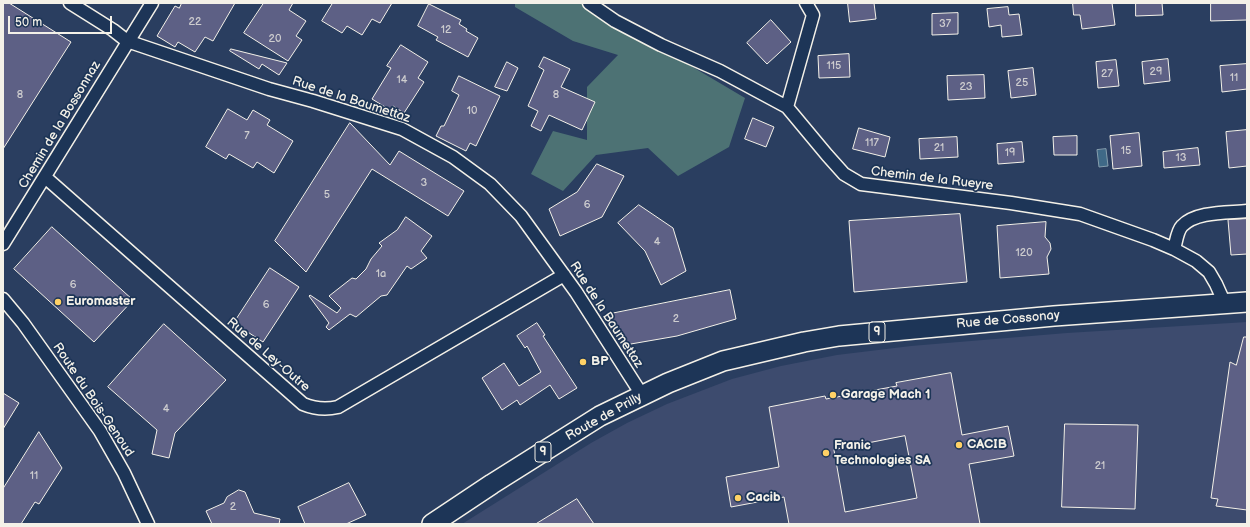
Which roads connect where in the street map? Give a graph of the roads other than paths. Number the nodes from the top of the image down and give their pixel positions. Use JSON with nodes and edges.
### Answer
{"nodes":[{"id":1,"x":70,"y":3,"type":"edge"},
{"id":2,"x":152,"y":3,"type":"edge"},
{"id":3,"x":588,"y":3,"type":"edge"},
{"id":4,"x":806,"y":3,"type":"edge"},
{"id":5,"x":127,"y":41,"type":"junction"},
{"id":6,"x":787,"y":107,"type":"junction"},
{"id":7,"x":45,"y":177,"type":"junction"},
{"id":8,"x":1247,"y":211,"type":"edge"},
{"id":9,"x":3,"y":244,"type":"edge"},
{"id":10,"x":1174,"y":249,"type":"junction"},
{"id":11,"x":564,"y":275,"type":"junction"},
{"id":12,"x":3,"y":299,"type":"edge"},
{"id":13,"x":1247,"y":302,"type":"edge"},
{"id":14,"x":1225,"y":304,"type":"junction"},
{"id":15,"x":770,"y":350,"type":"joint"},
{"id":16,"x":642,"y":395,"type":"junction"},
{"id":17,"x":148,"y":524,"type":"edge"},
{"id":18,"x":432,"y":524,"type":"edge"}],
"edges":[{"from":1,"to":5,"type":"street"},
{"from":2,"to":5,"type":"street","name":"Chemin de la Bossonnaz"},
{"from":3,"to":6,"type":"street","name":"Chemin de la Rueyre"},
{"from":4,"to":6,"type":"street"},
{"from":5,"to":7,"type":"street","name":"Chemin de la Bossonnaz"},
{"from":5,"to":11,"type":"street","name":"Rue de la Baumettaz"},
{"from":6,"to":10,"type":"street","name":"Chemin de la Rueyre"},
{"from":7,"to":9,"type":"street","name":"Chemin de la Bossonnaz"},
{"from":7,"to":11,"type":"street","name":"Rue de Ley-Outre"},
{"from":8,"to":10,"type":"street"},
{"from":10,"to":14,"type":"street","name":"Chemin de la Rueyre"},
{"from":11,"to":16,"type":"street","name":"Rue de la Baumettaz"},
{"from":12,"to":17,"type":"street","name":"Route du Bois-Genoud"},
{"from":13,"to":14,"type":"main road","name":"Rue de Cossonay","number":"9"},
{"from":14,"to":15,"type":"main road","name":"Rue de Cossonay","number":"9"},
{"from":15,"to":16,"type":"main road","name":"Route de Prilly","number":"9"},
{"from":16,"to":18,"type":"main road","name":"Route de Prilly","number":"9"}]}
